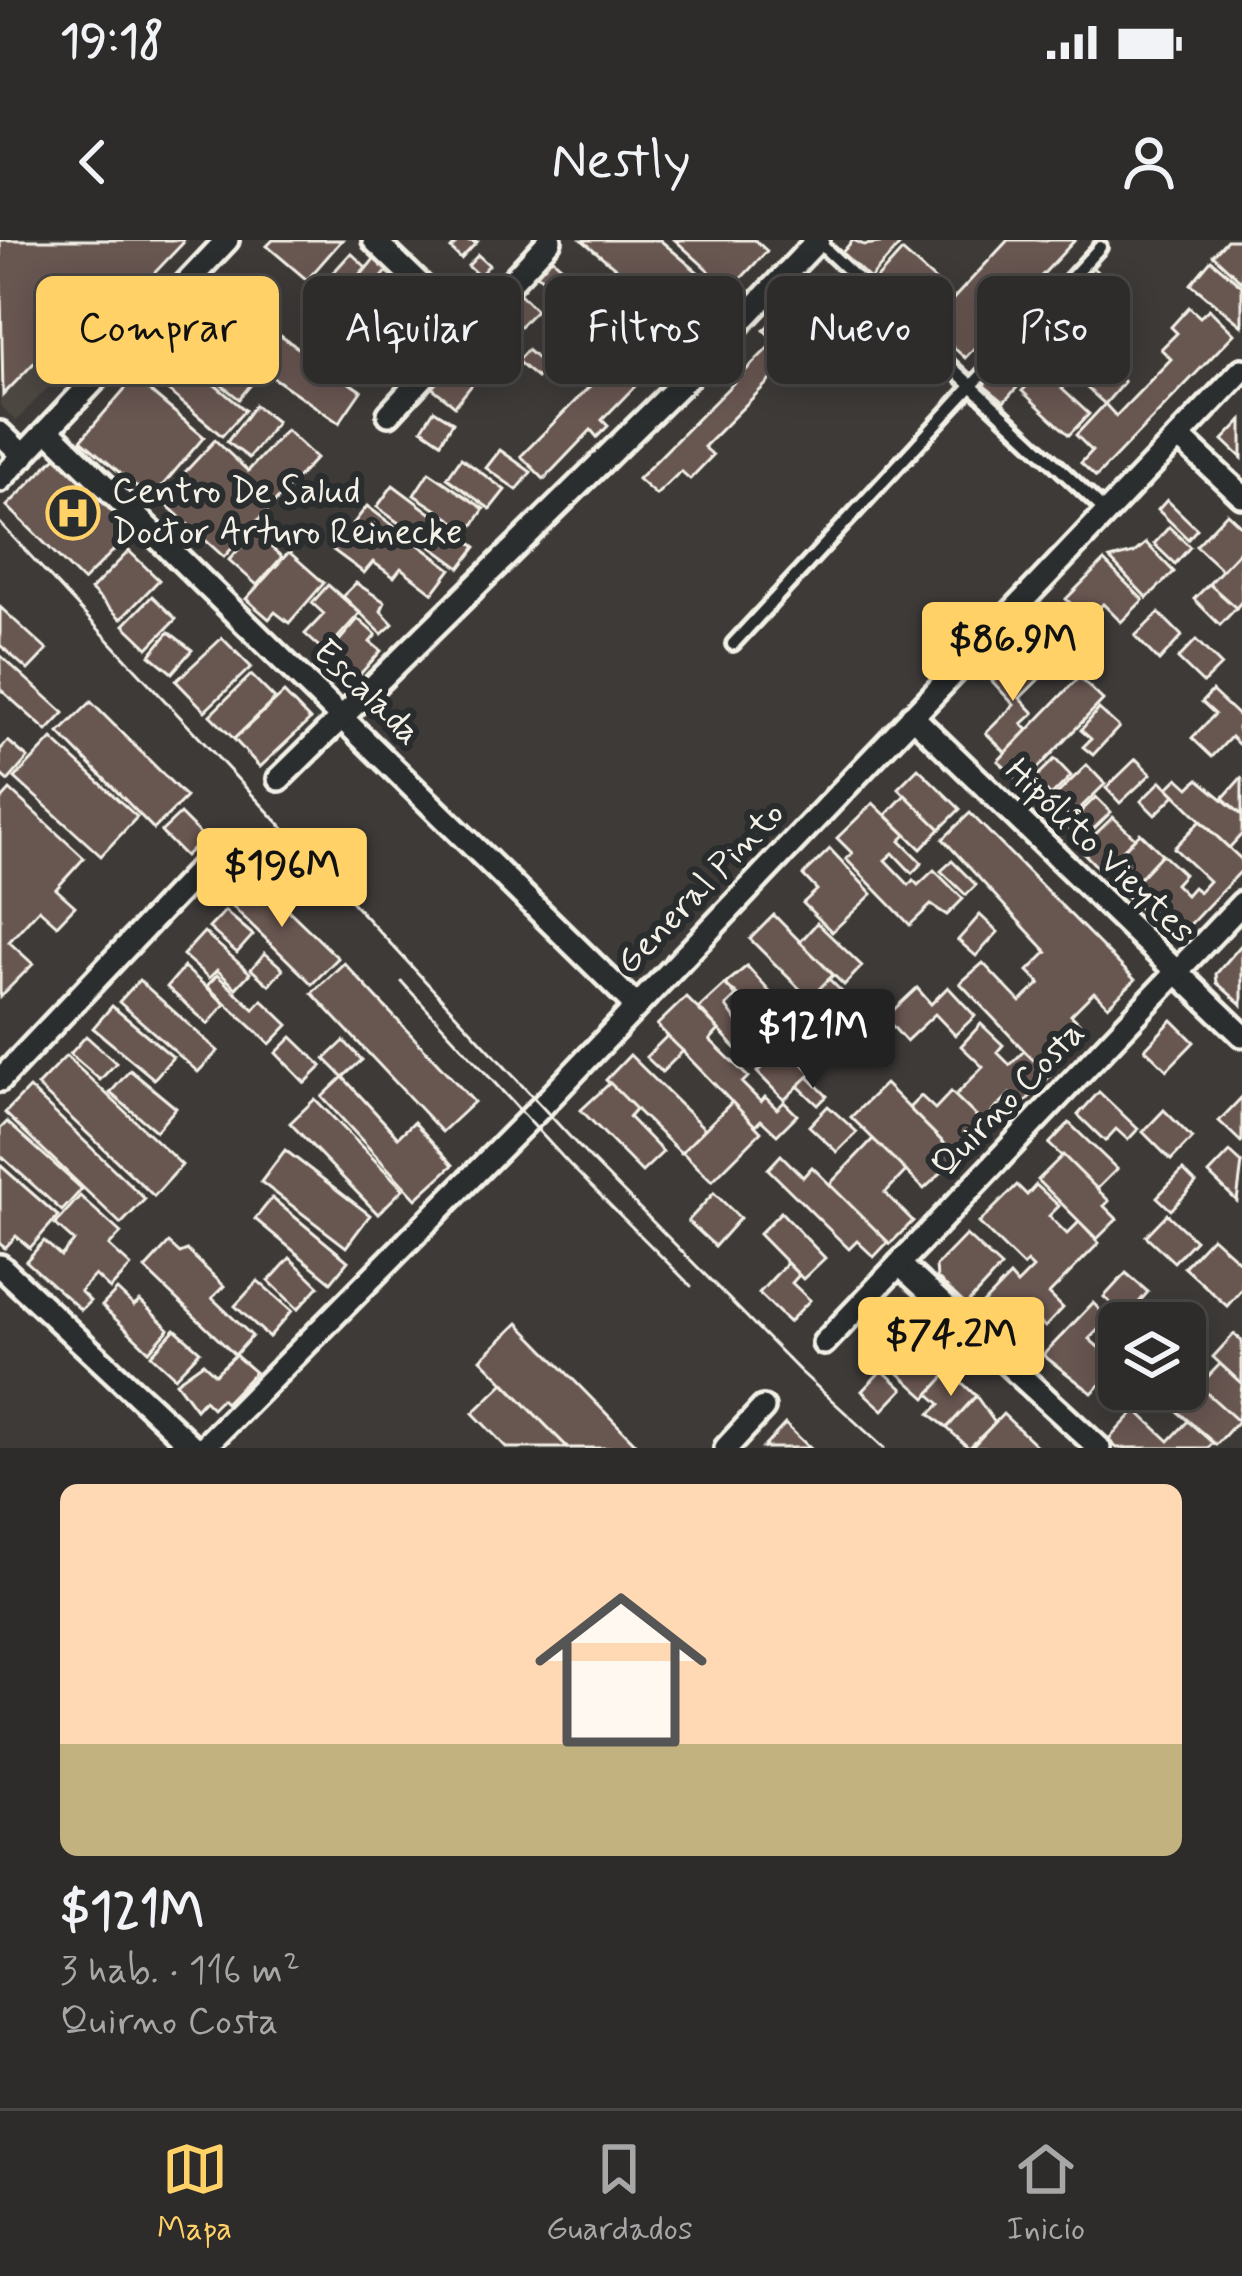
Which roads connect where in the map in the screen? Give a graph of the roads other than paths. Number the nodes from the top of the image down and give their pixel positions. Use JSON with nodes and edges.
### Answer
{"nodes":[{"id":1,"x":227,"y":240,"type":"edge"},
{"id":2,"x":374,"y":240,"type":"edge"},
{"id":3,"x":550,"y":240,"type":"edge"},
{"id":4,"x":818,"y":240,"type":"edge"},
{"id":5,"x":1100,"y":247,"type":"dead end"},
{"id":6,"x":412,"y":276,"type":"edge"},
{"id":7,"x":516,"y":276,"type":"edge"},
{"id":8,"x":1242,"y":370,"type":"edge"},
{"id":9,"x":417,"y":384,"type":"edge"},
{"id":10,"x":971,"y":385,"type":"junction"},
{"id":11,"x":389,"y":415,"type":"dead end"},
{"id":12,"x":48,"y":430,"type":"junction"},
{"id":13,"x":0,"y":433,"type":"edge"},
{"id":14,"x":1179,"y":437,"type":"junction"},
{"id":15,"x":24,"y":456,"type":"junction"},
{"id":16,"x":0,"y":480,"type":"edge"},
{"id":17,"x":1242,"y":496,"type":"edge"},
{"id":18,"x":1106,"y":512,"type":"junction"},
{"id":19,"x":734,"y":644,"type":"dead end"},
{"id":20,"x":912,"y":716,"type":"junction"},
{"id":21,"x":343,"y":717,"type":"junction"},
{"id":22,"x":279,"y":779,"type":"dead end"},
{"id":23,"x":220,"y":848,"type":"dead end"},
{"id":24,"x":1242,"y":903,"type":"edge"},
{"id":25,"x":1176,"y":972,"type":"junction"},
{"id":26,"x":635,"y":1005,"type":"junction"},
{"id":27,"x":1242,"y":1034,"type":"edge"},
{"id":28,"x":0,"y":1080,"type":"edge"},
{"id":29,"x":899,"y":1264,"type":"junction"},
{"id":30,"x":0,"y":1266,"type":"edge"},
{"id":31,"x":824,"y":1342,"type":"dead end"},
{"id":32,"x":763,"y":1408,"type":"dead end"},
{"id":33,"x":194,"y":1448,"type":"edge"},
{"id":34,"x":203,"y":1448,"type":"edge"},
{"id":35,"x":726,"y":1448,"type":"edge"},
{"id":36,"x":1100,"y":1448,"type":"edge"}],
"edges":[{"from":1,"to":12,"type":"street"},
{"from":2,"to":6,"type":"street"},
{"from":3,"to":7,"type":"street"},
{"from":4,"to":10,"type":"lane"},
{"from":4,"to":21,"type":"street"},
{"from":5,"to":10,"type":"lane"},
{"from":8,"to":14,"type":"street","name":"General Pinto"},
{"from":9,"to":11,"type":"street"},
{"from":10,"to":18,"type":"lane"},
{"from":10,"to":19,"type":"lane"},
{"from":12,"to":15,"type":"street"},
{"from":12,"to":21,"type":"street","name":"Escalada"},
{"from":13,"to":15,"type":"street"},
{"from":14,"to":17,"type":"street"},
{"from":14,"to":18,"type":"street","name":"General Pinto"},
{"from":15,"to":16,"type":"street"},
{"from":18,"to":20,"type":"street","name":"General Pinto"},
{"from":20,"to":25,"type":"street","name":"Hipólito Vieytes"},
{"from":20,"to":26,"type":"street","name":"General Pinto"},
{"from":21,"to":22,"type":"street"},
{"from":21,"to":26,"type":"street","name":"Escalada"},
{"from":23,"to":28,"type":"street"},
{"from":24,"to":25,"type":"street","name":"Quirno Costa"},
{"from":25,"to":27,"type":"street","name":"Hipólito Vieytes"},
{"from":25,"to":29,"type":"street","name":"Quirno Costa"},
{"from":26,"to":34,"type":"street","name":"General Pinto"},
{"from":29,"to":31,"type":"street","name":"Quirno Costa"},
{"from":29,"to":36,"type":"street"},
{"from":30,"to":33,"type":"street"},
{"from":32,"to":35,"type":"street"}]}
